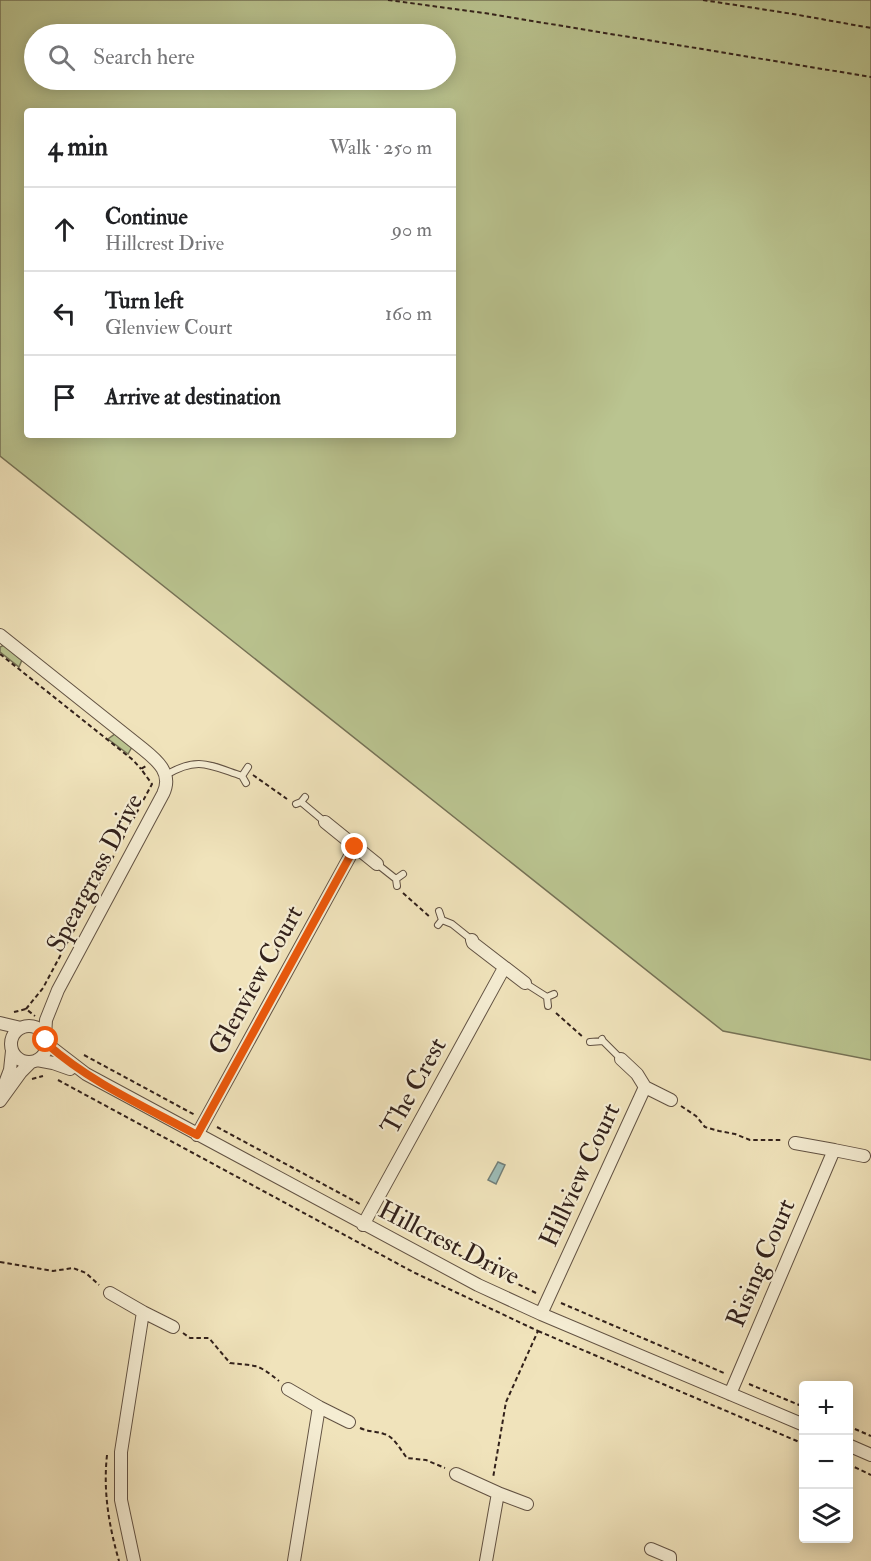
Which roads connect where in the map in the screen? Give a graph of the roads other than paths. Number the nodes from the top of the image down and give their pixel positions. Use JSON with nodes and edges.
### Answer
{"nodes":[{"id":1,"x":0,"y":635,"type":"edge"},
{"id":2,"x":166,"y":775,"type":"junction"},
{"id":3,"x":246,"y":783,"type":"dead end"},
{"id":4,"x":301,"y":801,"type":"road end"},
{"id":5,"x":325,"y":822,"type":"joint"},
{"id":6,"x":355,"y":847,"type":"junction"},
{"id":7,"x":377,"y":864,"type":"joint"},
{"id":8,"x":403,"y":874,"type":"dead end"},
{"id":9,"x":439,"y":911,"type":"dead end"},
{"id":10,"x":472,"y":940,"type":"joint"},
{"id":11,"x":504,"y":968,"type":"junction"},
{"id":12,"x":525,"y":983,"type":"joint"},
{"id":13,"x":58,"y":990,"type":"junction"},
{"id":14,"x":554,"y":994,"type":"dead end"},
{"id":15,"x":547,"y":997,"type":"junction"},
{"id":16,"x":548,"y":1006,"type":"road end"},
{"id":17,"x":0,"y":1023,"type":"edge"},
{"id":18,"x":25,"y":1027,"type":"junction"},
{"id":19,"x":0,"y":1036,"type":"edge"},
{"id":20,"x":46,"y":1040,"type":"junction"},
{"id":21,"x":590,"y":1042,"type":"road end"},
{"id":22,"x":12,"y":1049,"type":"junction"},
{"id":23,"x":621,"y":1059,"type":"joint"},
{"id":24,"x":34,"y":1061,"type":"junction"},
{"id":25,"x":86,"y":1074,"type":"junction"},
{"id":26,"x":645,"y":1087,"type":"junction"},
{"id":27,"x":0,"y":1100,"type":"edge"},
{"id":28,"x":671,"y":1100,"type":"road end"},
{"id":29,"x":197,"y":1135,"type":"junction"},
{"id":30,"x":795,"y":1143,"type":"road end"},
{"id":31,"x":834,"y":1150,"type":"junction"},
{"id":32,"x":864,"y":1156,"type":"dead end"},
{"id":33,"x":363,"y":1225,"type":"junction"},
{"id":34,"x":110,"y":1293,"type":"road end"},
{"id":35,"x":143,"y":1312,"type":"junction"},
{"id":36,"x":541,"y":1314,"type":"junction"},
{"id":37,"x":172,"y":1327,"type":"road end"},
{"id":38,"x":288,"y":1389,"type":"road end"},
{"id":39,"x":730,"y":1394,"type":"junction"},
{"id":40,"x":319,"y":1407,"type":"junction"},
{"id":41,"x":350,"y":1422,"type":"road end"},
{"id":42,"x":799,"y":1423,"type":"edge"},
{"id":43,"x":853,"y":1446,"type":"edge"},
{"id":44,"x":871,"y":1455,"type":"edge"},
{"id":45,"x":456,"y":1473,"type":"road end"},
{"id":46,"x":494,"y":1491,"type":"junction"},
{"id":47,"x":528,"y":1504,"type":"dead end"},
{"id":48,"x":651,"y":1549,"type":"dead end"},
{"id":49,"x":673,"y":1560,"type":"edge"},
{"id":50,"x":134,"y":1561,"type":"edge"},
{"id":51,"x":294,"y":1561,"type":"edge"},
{"id":52,"x":486,"y":1561,"type":"edge"}],
"edges":[{"from":1,"to":2,"type":"street","name":"Speargrass Drive"},
{"from":2,"to":3,"type":"lane","name":"Speargrass Drive"},
{"from":2,"to":13,"type":"street","name":"Speargrass Drive"},
{"from":4,"to":5,"type":"lane"},
{"from":5,"to":6,"type":"street"},
{"from":6,"to":7,"type":"street"},
{"from":6,"to":29,"type":"street","name":"Glenview Court"},
{"from":7,"to":8,"type":"lane"},
{"from":9,"to":10,"type":"lane"},
{"from":10,"to":11,"type":"street"},
{"from":11,"to":12,"type":"street"},
{"from":11,"to":33,"type":"street","name":"The Crest"},
{"from":12,"to":15,"type":"lane"},
{"from":13,"to":18,"type":"street","name":"Speargrass Drive"},
{"from":13,"to":20,"type":"street","name":"Speargrass Drive"},
{"from":14,"to":15,"type":"lane"},
{"from":15,"to":16,"type":"lane"},
{"from":17,"to":18,"type":"street"},
{"from":18,"to":20,"type":"street"},
{"from":18,"to":22,"type":"street"},
{"from":19,"to":22,"type":"street"},
{"from":20,"to":24,"type":"street"},
{"from":20,"to":25,"type":"street","name":"Hillcrest Drive"},
{"from":21,"to":23,"type":"lane","name":"Hillview Court"},
{"from":22,"to":24,"type":"street"},
{"from":22,"to":27,"type":"street"},
{"from":23,"to":26,"type":"street","name":"Hillview Court"},
{"from":24,"to":25,"type":"street","name":"Hillcrest Drive"},
{"from":24,"to":27,"type":"street"},
{"from":25,"to":29,"type":"street","name":"Hillcrest Drive"},
{"from":26,"to":28,"type":"street","name":"Hillview Court"},
{"from":26,"to":36,"type":"street","name":"Hillview Court"},
{"from":29,"to":33,"type":"street","name":"Hillcrest Drive"},
{"from":30,"to":31,"type":"street"},
{"from":31,"to":32,"type":"street"},
{"from":31,"to":39,"type":"street","name":"Rising Court"},
{"from":33,"to":36,"type":"street","name":"Hillcrest Drive"},
{"from":34,"to":35,"type":"street"},
{"from":35,"to":37,"type":"street"},
{"from":35,"to":50,"type":"street"},
{"from":36,"to":39,"type":"street","name":"Hillcrest Drive"},
{"from":38,"to":40,"type":"street"},
{"from":39,"to":42,"type":"street","name":"Hillcrest Drive"},
{"from":40,"to":41,"type":"street"},
{"from":40,"to":51,"type":"street"},
{"from":43,"to":44,"type":"street"},
{"from":45,"to":46,"type":"street"},
{"from":46,"to":47,"type":"street"},
{"from":46,"to":52,"type":"street"},
{"from":48,"to":49,"type":"street"}]}
